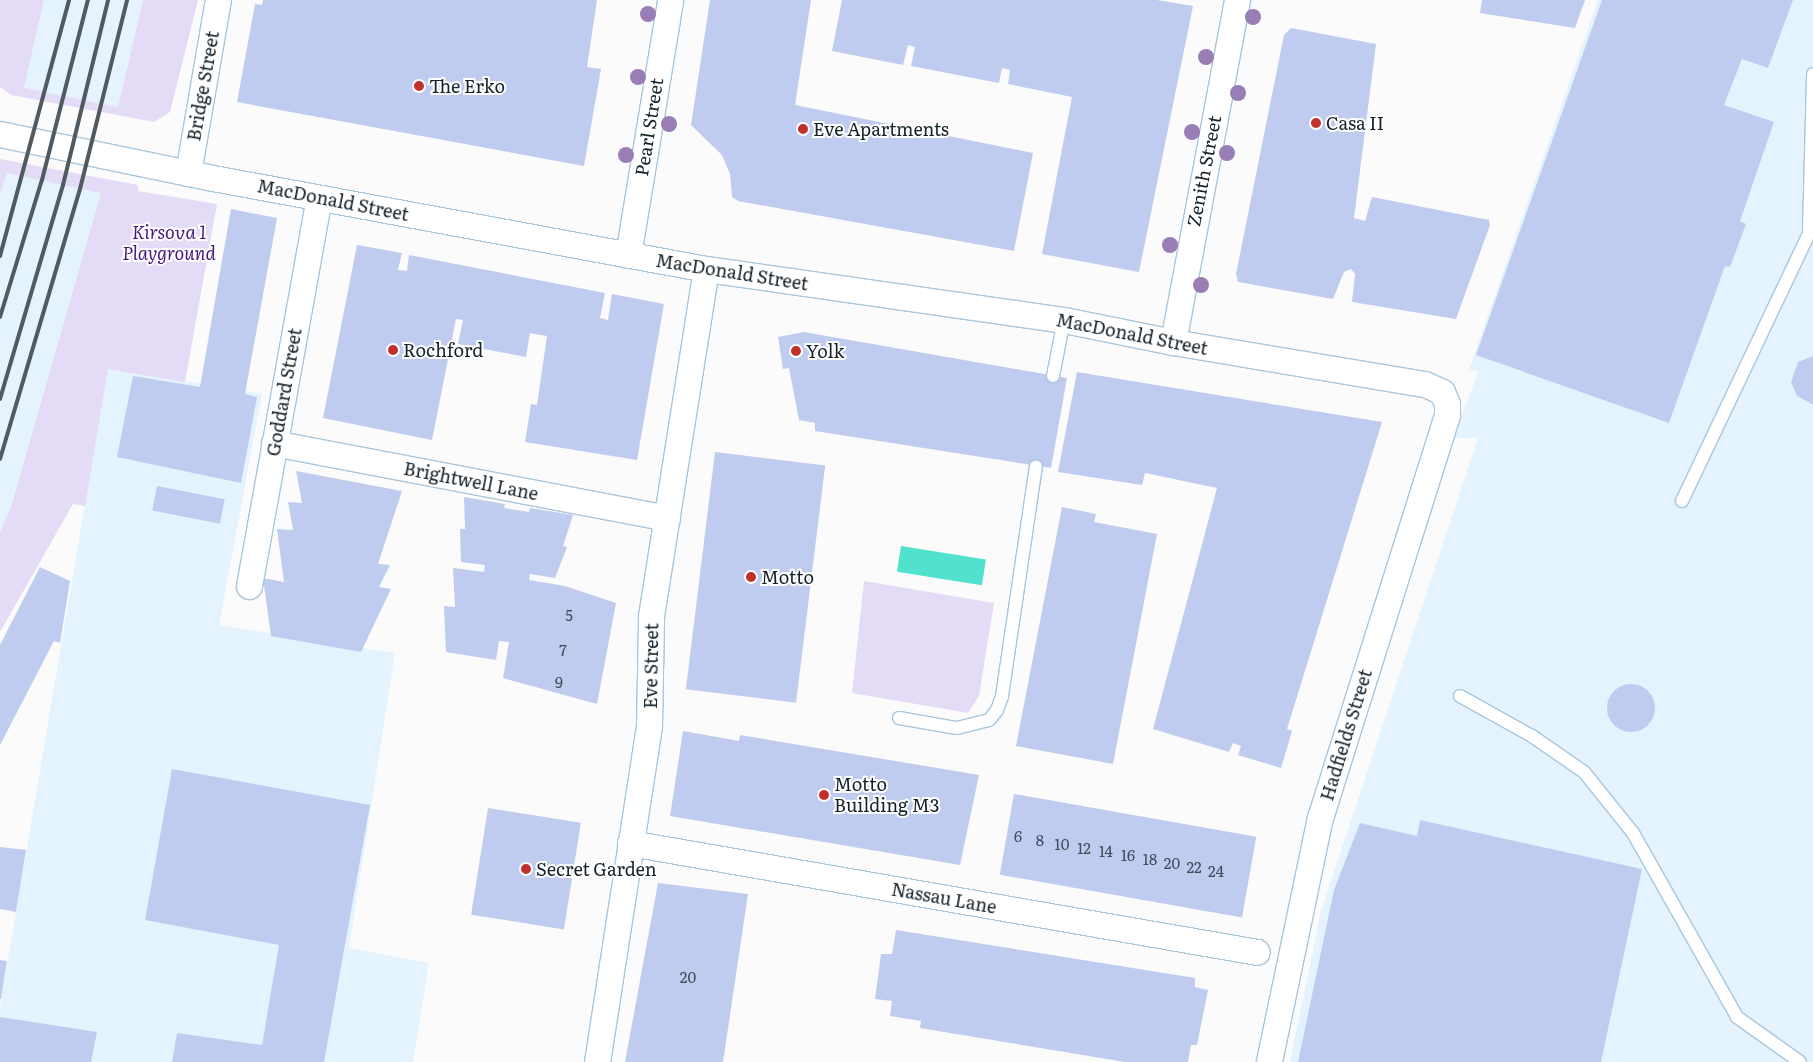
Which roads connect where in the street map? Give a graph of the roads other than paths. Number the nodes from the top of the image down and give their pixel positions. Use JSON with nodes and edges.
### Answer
{"nodes":[{"id":1,"x":218,"y":0,"type":"edge"},
{"id":2,"x":670,"y":0,"type":"edge"},
{"id":3,"x":1237,"y":0,"type":"edge"},
{"id":4,"x":1813,"y":74,"type":"edge"},
{"id":5,"x":0,"y":134,"type":"edge"},
{"id":6,"x":188,"y":173,"type":"junction"},
{"id":7,"x":319,"y":198,"type":"junction"},
{"id":8,"x":1811,"y":227,"type":"edge"},
{"id":9,"x":628,"y":255,"type":"junction"},
{"id":10,"x":706,"y":269,"type":"junction"},
{"id":11,"x":1064,"y":320,"type":"junction"},
{"id":12,"x":1173,"y":342,"type":"junction"},
{"id":13,"x":1053,"y":376,"type":"dead end"},
{"id":14,"x":1447,"y":415,"type":"joint"},
{"id":15,"x":274,"y":443,"type":"junction"},
{"id":16,"x":1036,"y":466,"type":"dead end"},
{"id":17,"x":1682,"y":501,"type":"dead end"},
{"id":18,"x":667,"y":518,"type":"junction"},
{"id":19,"x":249,"y":586,"type":"dead end"},
{"id":20,"x":1460,"y":696,"type":"dead end"},
{"id":21,"x":899,"y":718,"type":"dead end"},
{"id":22,"x":630,"y":843,"type":"junction"},
{"id":23,"x":1257,"y":952,"type":"dead end"},
{"id":24,"x":597,"y":1062,"type":"edge"},
{"id":25,"x":1268,"y":1062,"type":"edge"},
{"id":26,"x":1800,"y":1062,"type":"edge"}],
"edges":[{"from":1,"to":6,"type":"street","name":"Bridge Street"},
{"from":2,"to":9,"type":"street","name":"Pearl Street"},
{"from":3,"to":12,"type":"street","name":"Zenith Street"},
{"from":4,"to":8,"type":"lane"},
{"from":5,"to":6,"type":"street","name":"MacDonald Street"},
{"from":6,"to":7,"type":"street","name":"MacDonald Street"},
{"from":7,"to":9,"type":"street","name":"MacDonald Street"},
{"from":7,"to":15,"type":"street","name":"Goddard Street"},
{"from":8,"to":17,"type":"lane"},
{"from":9,"to":10,"type":"street","name":"MacDonald Street"},
{"from":10,"to":11,"type":"street","name":"MacDonald Street"},
{"from":10,"to":18,"type":"street","name":"Eve Street"},
{"from":11,"to":12,"type":"street","name":"MacDonald Street"},
{"from":11,"to":13,"type":"lane"},
{"from":12,"to":14,"type":"street","name":"MacDonald Street"},
{"from":14,"to":25,"type":"street","name":"Hadfields Street"},
{"from":15,"to":18,"type":"street","name":"Brightwell Lane"},
{"from":15,"to":19,"type":"street","name":"Goddard Street"},
{"from":16,"to":21,"type":"lane"},
{"from":18,"to":22,"type":"street","name":"Eve Street"},
{"from":20,"to":26,"type":"lane"},
{"from":22,"to":23,"type":"street","name":"Nassau Lane"},
{"from":22,"to":24,"type":"street","name":"Eve Street"}]}
